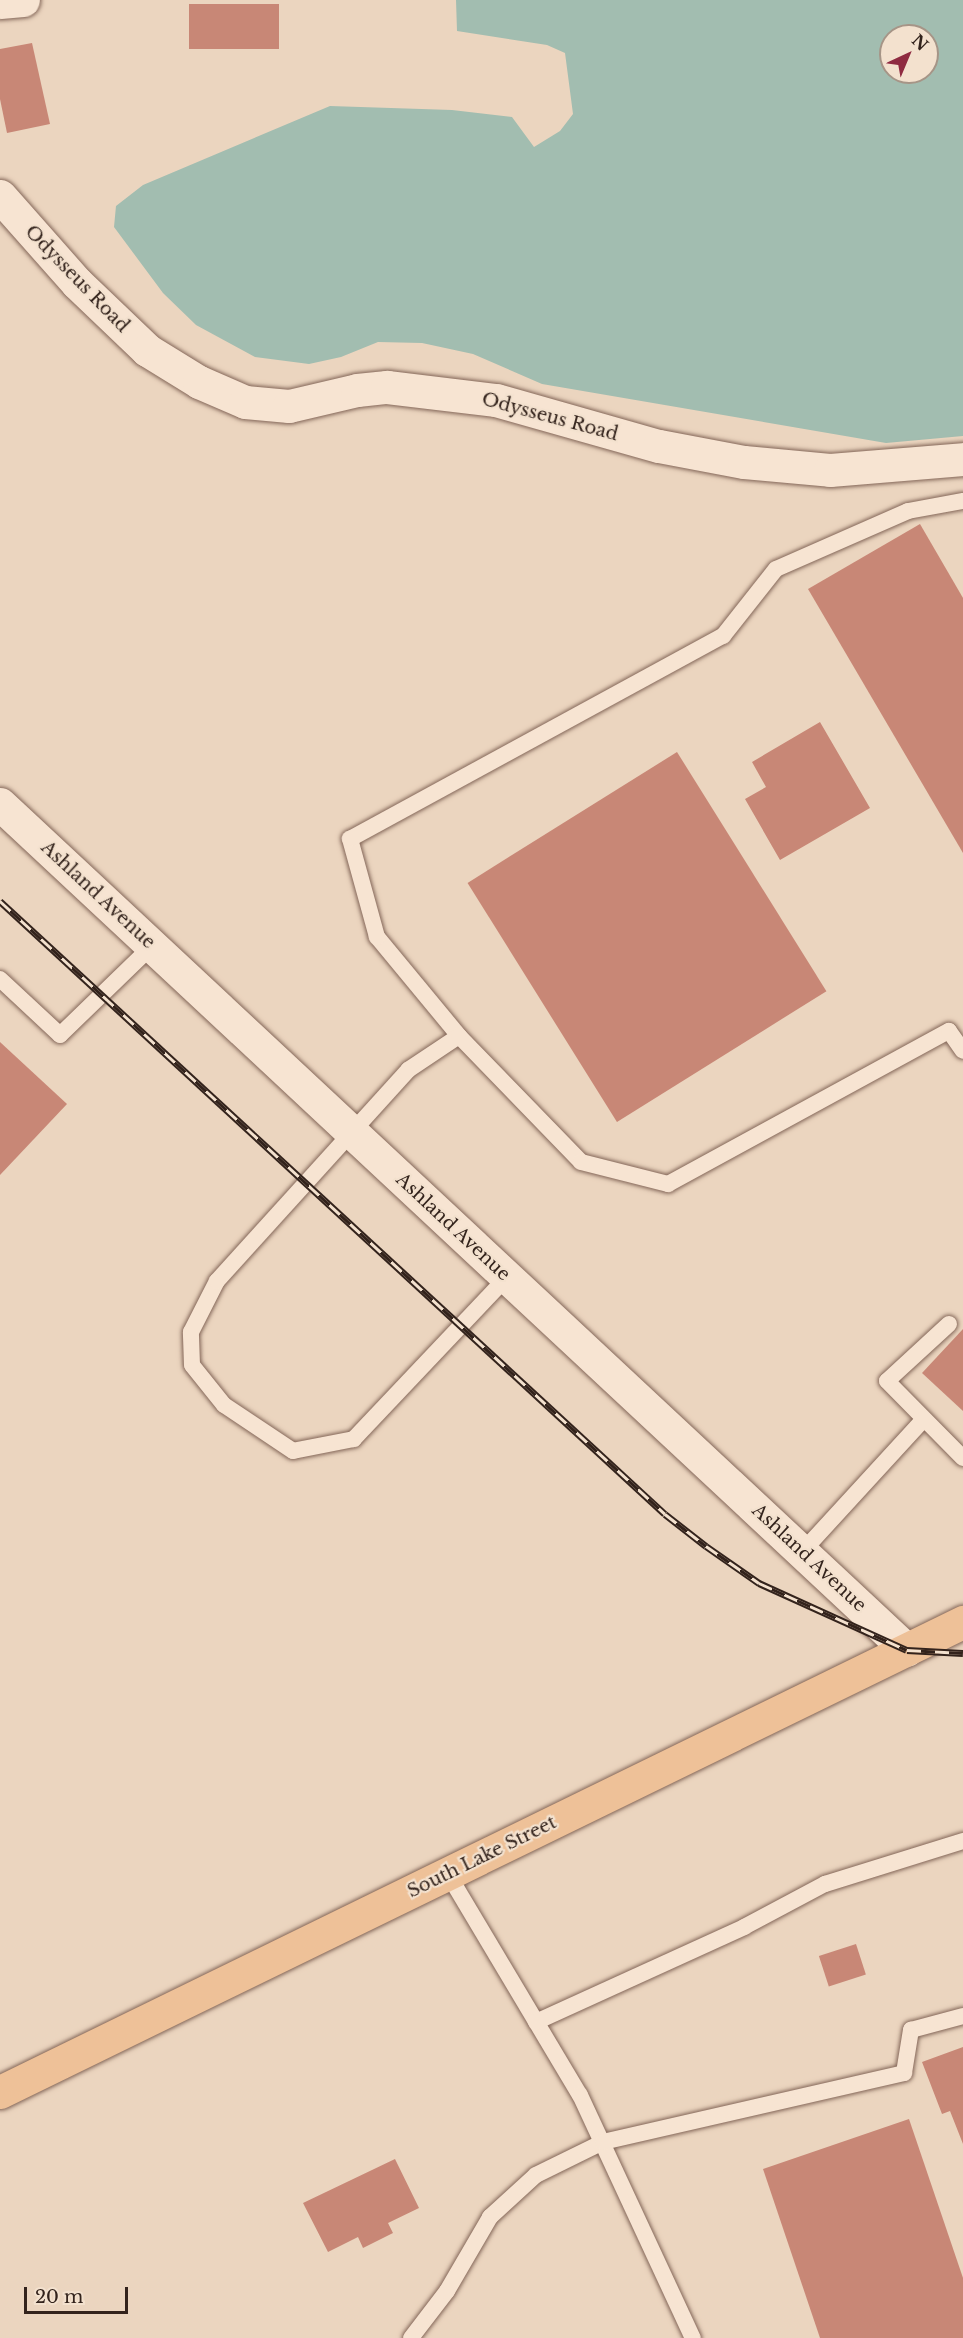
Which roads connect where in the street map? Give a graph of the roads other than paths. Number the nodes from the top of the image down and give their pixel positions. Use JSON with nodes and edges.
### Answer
{"nodes":[{"id":1,"x":23,"y":0,"type":"edge"},
{"id":2,"x":0,"y":2,"type":"edge"},
{"id":3,"x":0,"y":196,"type":"edge"},
{"id":4,"x":963,"y":459,"type":"edge"},
{"id":5,"x":963,"y":501,"type":"edge"},
{"id":6,"x":0,"y":804,"type":"edge"},
{"id":7,"x":153,"y":946,"type":"junction"},
{"id":8,"x":0,"y":979,"type":"edge"},
{"id":9,"x":459,"y":1036,"type":"junction"},
{"id":10,"x":963,"y":1051,"type":"edge"},
{"id":11,"x":350,"y":1131,"type":"junction"},
{"id":12,"x":507,"y":1277,"type":"junction"},
{"id":13,"x":948,"y":1324,"type":"dead end"},
{"id":14,"x":924,"y":1419,"type":"junction"},
{"id":15,"x":963,"y":1458,"type":"edge"},
{"id":16,"x":802,"y":1552,"type":"junction"},
{"id":17,"x":963,"y":1622,"type":"edge"},
{"id":18,"x":907,"y":1650,"type":"junction"},
{"id":19,"x":963,"y":1842,"type":"edge"},
{"id":20,"x":448,"y":1874,"type":"junction"},
{"id":21,"x":963,"y":2016,"type":"edge"},
{"id":22,"x":536,"y":2022,"type":"junction"},
{"id":23,"x":0,"y":2092,"type":"edge"},
{"id":24,"x":603,"y":2142,"type":"junction"},
{"id":25,"x":411,"y":2338,"type":"edge"},
{"id":26,"x":693,"y":2338,"type":"edge"}],
"edges":[{"from":1,"to":2,"type":"street"},
{"from":3,"to":4,"type":"street","name":"Odysseus Road"},
{"from":5,"to":9,"type":"lane"},
{"from":6,"to":7,"type":"street","name":"Ashland Avenue"},
{"from":7,"to":8,"type":"lane"},
{"from":7,"to":11,"type":"street","name":"Ashland Avenue"},
{"from":9,"to":10,"type":"lane"},
{"from":9,"to":11,"type":"lane"},
{"from":11,"to":12,"type":"street","name":"Ashland Avenue"},
{"from":11,"to":12,"type":"lane"},
{"from":12,"to":16,"type":"street","name":"Ashland Avenue"},
{"from":13,"to":14,"type":"lane"},
{"from":14,"to":15,"type":"lane"},
{"from":14,"to":16,"type":"lane"},
{"from":16,"to":18,"type":"street","name":"Ashland Avenue"},
{"from":17,"to":18,"type":"main road","name":"South Lake Street"},
{"from":18,"to":20,"type":"main road","name":"South Lake Street"},
{"from":19,"to":22,"type":"lane"},
{"from":20,"to":22,"type":"lane"},
{"from":20,"to":23,"type":"main road","name":"South Lake Street"},
{"from":21,"to":24,"type":"lane"},
{"from":22,"to":24,"type":"lane"},
{"from":24,"to":25,"type":"lane"},
{"from":24,"to":26,"type":"lane"}]}
